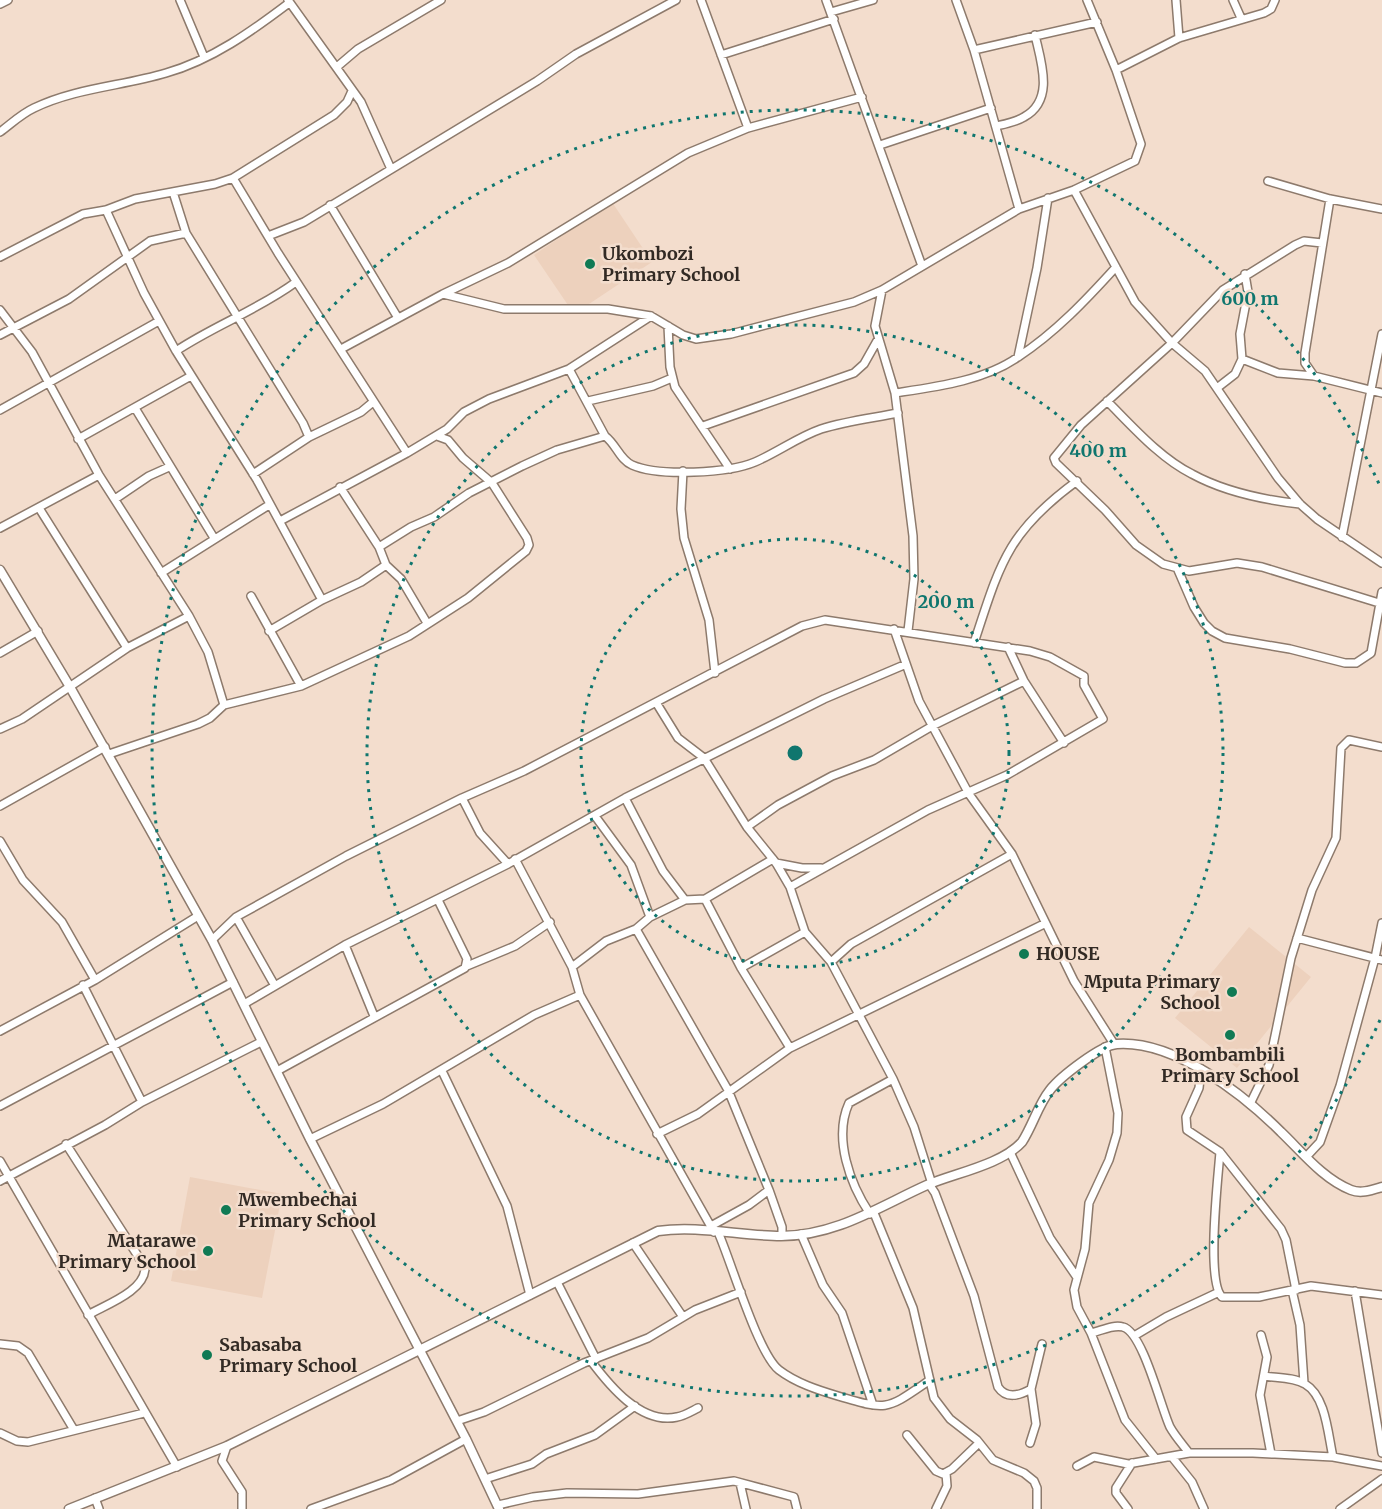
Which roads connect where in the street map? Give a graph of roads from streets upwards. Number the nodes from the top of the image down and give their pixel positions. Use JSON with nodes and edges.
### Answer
{"nodes":[{"id":1,"x":8,"y":0,"type":"edge"},
{"id":2,"x":180,"y":0,"type":"edge"},
{"id":3,"x":441,"y":0,"type":"edge"},
{"id":4,"x":676,"y":0,"type":"edge"},
{"id":5,"x":701,"y":0,"type":"edge"},
{"id":6,"x":826,"y":0,"type":"edge"},
{"id":7,"x":873,"y":0,"type":"edge"},
{"id":8,"x":956,"y":0,"type":"edge"},
{"id":9,"x":1087,"y":0,"type":"edge"},
{"id":10,"x":1176,"y":0,"type":"edge"},
{"id":11,"x":1233,"y":0,"type":"edge"},
{"id":12,"x":1275,"y":0,"type":"edge"},
{"id":13,"x":289,"y":2,"type":"edge"},
{"id":14,"x":0,"y":4,"type":"edge"},
{"id":15,"x":832,"y":15,"type":"junction"},
{"id":16,"x":1241,"y":18,"type":"junction"},
{"id":17,"x":1097,"y":22,"type":"junction"},
{"id":18,"x":1035,"y":35,"type":"junction"},
{"id":19,"x":1179,"y":38,"type":"junction"},
{"id":20,"x":974,"y":50,"type":"junction"},
{"id":21,"x":722,"y":55,"type":"junction"},
{"id":22,"x":204,"y":57,"type":"junction"},
{"id":23,"x":338,"y":66,"type":"junction"},
{"id":24,"x":1116,"y":70,"type":"junction"},
{"id":25,"x":352,"y":91,"type":"junction"},
{"id":26,"x":862,"y":97,"type":"junction"},
{"id":27,"x":991,"y":108,"type":"junction"},
{"id":28,"x":996,"y":126,"type":"junction"},
{"id":29,"x":748,"y":128,"type":"junction"},
{"id":30,"x":0,"y":132,"type":"edge"},
{"id":31,"x":880,"y":145,"type":"junction"},
{"id":32,"x":391,"y":168,"type":"junction"},
{"id":33,"x":233,"y":178,"type":"junction"},
{"id":34,"x":1268,"y":181,"type":"dead end"},
{"id":35,"x":1074,"y":190,"type":"junction"},
{"id":36,"x":173,"y":192,"type":"junction"},
{"id":37,"x":1048,"y":198,"type":"junction"},
{"id":38,"x":1330,"y":199,"type":"junction"},
{"id":39,"x":330,"y":205,"type":"junction"},
{"id":40,"x":1019,"y":209,"type":"junction"},
{"id":41,"x":1382,"y":209,"type":"edge"},
{"id":42,"x":106,"y":210,"type":"junction"},
{"id":43,"x":186,"y":233,"type":"junction"},
{"id":44,"x":268,"y":236,"type":"junction"},
{"id":45,"x":1322,"y":243,"type":"junction"},
{"id":46,"x":0,"y":257,"type":"edge"},
{"id":47,"x":127,"y":259,"type":"junction"},
{"id":48,"x":922,"y":266,"type":"junction"},
{"id":49,"x":1116,"y":267,"type":"junction"},
{"id":50,"x":1245,"y":274,"type":"junction"},
{"id":51,"x":296,"y":282,"type":"junction"},
{"id":52,"x":882,"y":290,"type":"junction"},
{"id":53,"x":443,"y":294,"type":"junction"},
{"id":54,"x":0,"y":310,"type":"edge"},
{"id":55,"x":238,"y":316,"type":"junction"},
{"id":56,"x":651,"y":316,"type":"junction"},
{"id":57,"x":398,"y":318,"type":"junction"},
{"id":58,"x":159,"y":321,"type":"junction"},
{"id":59,"x":668,"y":326,"type":"junction"},
{"id":60,"x":12,"y":328,"type":"junction"},
{"id":61,"x":1382,"y":334,"type":"edge"},
{"id":62,"x":0,"y":335,"type":"edge"},
{"id":63,"x":877,"y":341,"type":"junction"},
{"id":64,"x":1172,"y":343,"type":"junction"},
{"id":65,"x":341,"y":349,"type":"junction"},
{"id":66,"x":176,"y":351,"type":"junction"},
{"id":67,"x":1017,"y":358,"type":"junction"},
{"id":68,"x":1242,"y":359,"type":"junction"},
{"id":69,"x":569,"y":369,"type":"junction"},
{"id":70,"x":191,"y":376,"type":"junction"},
{"id":71,"x":1314,"y":376,"type":"junction"},
{"id":72,"x":672,"y":378,"type":"junction"},
{"id":73,"x":50,"y":382,"type":"junction"},
{"id":74,"x":1217,"y":388,"type":"junction"},
{"id":75,"x":1371,"y":391,"type":"junction"},
{"id":76,"x":895,"y":393,"type":"junction"},
{"id":77,"x":1382,"y":393,"type":"edge"},
{"id":78,"x":588,"y":401,"type":"junction"},
{"id":79,"x":1107,"y":401,"type":"junction"},
{"id":80,"x":373,"y":402,"type":"junction"},
{"id":81,"x":135,"y":408,"type":"junction"},
{"id":82,"x":0,"y":410,"type":"edge"},
{"id":83,"x":898,"y":413,"type":"junction"},
{"id":84,"x":703,"y":426,"type":"junction"},
{"id":85,"x":437,"y":436,"type":"junction"},
{"id":86,"x":605,"y":436,"type":"junction"},
{"id":87,"x":309,"y":437,"type":"junction"},
{"id":88,"x":78,"y":439,"type":"junction"},
{"id":89,"x":407,"y":453,"type":"junction"},
{"id":90,"x":169,"y":467,"type":"junction"},
{"id":91,"x":730,"y":469,"type":"junction"},
{"id":92,"x":683,"y":471,"type":"junction"},
{"id":93,"x":253,"y":474,"type":"junction"},
{"id":94,"x":99,"y":475,"type":"junction"},
{"id":95,"x":1077,"y":481,"type":"junction"},
{"id":96,"x":492,"y":483,"type":"junction"},
{"id":97,"x":340,"y":487,"type":"junction"},
{"id":98,"x":116,"y":499,"type":"junction"},
{"id":99,"x":1300,"y":504,"type":"junction"},
{"id":100,"x":269,"y":505,"type":"junction"},
{"id":101,"x":39,"y":508,"type":"junction"},
{"id":102,"x":280,"y":521,"type":"junction"},
{"id":103,"x":0,"y":528,"type":"edge"},
{"id":104,"x":1342,"y":537,"type":"junction"},
{"id":105,"x":214,"y":538,"type":"junction"},
{"id":106,"x":379,"y":547,"type":"junction"},
{"id":107,"x":1382,"y":563,"type":"edge"},
{"id":108,"x":386,"y":565,"type":"junction"},
{"id":109,"x":1178,"y":570,"type":"junction"},
{"id":110,"x":161,"y":573,"type":"junction"},
{"id":111,"x":1,"y":574,"type":"edge"},
{"id":112,"x":1382,"y":592,"type":"edge"},
{"id":113,"x":251,"y":596,"type":"dead end"},
{"id":114,"x":322,"y":600,"type":"junction"},
{"id":115,"x":1379,"y":603,"type":"junction"},
{"id":116,"x":189,"y":616,"type":"junction"},
{"id":117,"x":428,"y":623,"type":"junction"},
{"id":118,"x":894,"y":629,"type":"junction"},
{"id":119,"x":38,"y":631,"type":"junction"},
{"id":120,"x":269,"y":631,"type":"junction"},
{"id":121,"x":908,"y":631,"type":"junction"},
{"id":122,"x":974,"y":643,"type":"junction"},
{"id":123,"x":1008,"y":647,"type":"junction"},
{"id":124,"x":127,"y":648,"type":"junction"},
{"id":125,"x":0,"y":653,"type":"edge"},
{"id":126,"x":904,"y":664,"type":"junction"},
{"id":127,"x":716,"y":673,"type":"junction"},
{"id":128,"x":1024,"y":681,"type":"junction"},
{"id":129,"x":301,"y":686,"type":"junction"},
{"id":130,"x":70,"y":687,"type":"junction"},
{"id":131,"x":657,"y":704,"type":"junction"},
{"id":132,"x":224,"y":705,"type":"junction"},
{"id":133,"x":934,"y":725,"type":"junction"},
{"id":134,"x":0,"y":729,"type":"edge"},
{"id":135,"x":1064,"y":743,"type":"junction"},
{"id":136,"x":1382,"y":747,"type":"edge"},
{"id":137,"x":107,"y":751,"type":"junction"},
{"id":138,"x":704,"y":758,"type":"junction"},
{"id":139,"x":969,"y":794,"type":"junction"},
{"id":140,"x":462,"y":798,"type":"junction"},
{"id":141,"x":625,"y":798,"type":"junction"},
{"id":142,"x":0,"y":806,"type":"edge"},
{"id":143,"x":595,"y":816,"type":"junction"},
{"id":144,"x":747,"y":827,"type":"junction"},
{"id":145,"x":0,"y":841,"type":"edge"},
{"id":146,"x":1012,"y":854,"type":"junction"},
{"id":147,"x":515,"y":859,"type":"junction"},
{"id":148,"x":774,"y":861,"type":"junction"},
{"id":149,"x":507,"y":864,"type":"junction"},
{"id":150,"x":831,"y":864,"type":"junction"},
{"id":151,"x":790,"y":887,"type":"junction"},
{"id":152,"x":705,"y":899,"type":"junction"},
{"id":153,"x":438,"y":900,"type":"junction"},
{"id":154,"x":685,"y":900,"type":"junction"},
{"id":155,"x":198,"y":915,"type":"junction"},
{"id":156,"x":236,"y":917,"type":"junction"},
{"id":157,"x":650,"y":917,"type":"junction"},
{"id":158,"x":550,"y":922,"type":"junction"},
{"id":159,"x":1382,"y":923,"type":"edge"},
{"id":160,"x":1044,"y":924,"type":"junction"},
{"id":161,"x":636,"y":929,"type":"junction"},
{"id":162,"x":805,"y":932,"type":"junction"},
{"id":163,"x":1298,"y":938,"type":"junction"},
{"id":164,"x":212,"y":940,"type":"junction"},
{"id":165,"x":345,"y":945,"type":"junction"},
{"id":166,"x":1379,"y":959,"type":"edge"},
{"id":167,"x":831,"y":962,"type":"junction"},
{"id":168,"x":467,"y":966,"type":"junction"},
{"id":169,"x":572,"y":967,"type":"junction"},
{"id":170,"x":741,"y":968,"type":"junction"},
{"id":171,"x":95,"y":980,"type":"junction"},
{"id":172,"x":233,"y":982,"type":"junction"},
{"id":173,"x":83,"y":985,"type":"junction"},
{"id":174,"x":275,"y":986,"type":"junction"},
{"id":175,"x":580,"y":995,"type":"junction"},
{"id":176,"x":244,"y":1004,"type":"junction"},
{"id":177,"x":374,"y":1016,"type":"junction"},
{"id":178,"x":859,"y":1016,"type":"junction"},
{"id":179,"x":0,"y":1031,"type":"edge"},
{"id":180,"x":261,"y":1042,"type":"junction"},
{"id":181,"x":113,"y":1044,"type":"junction"},
{"id":182,"x":1114,"y":1044,"type":"junction"},
{"id":183,"x":1105,"y":1047,"type":"junction"},
{"id":184,"x":790,"y":1048,"type":"junction"},
{"id":185,"x":1201,"y":1069,"type":"junction"},
{"id":186,"x":277,"y":1071,"type":"junction"},
{"id":187,"x":442,"y":1071,"type":"junction"},
{"id":188,"x":893,"y":1079,"type":"junction"},
{"id":189,"x":728,"y":1090,"type":"junction"},
{"id":190,"x":142,"y":1102,"type":"junction"},
{"id":191,"x":1250,"y":1104,"type":"junction"},
{"id":192,"x":0,"y":1106,"type":"edge"},
{"id":193,"x":657,"y":1134,"type":"junction"},
{"id":194,"x":310,"y":1139,"type":"junction"},
{"id":195,"x":66,"y":1144,"type":"junction"},
{"id":196,"x":1010,"y":1152,"type":"junction"},
{"id":197,"x":1220,"y":1152,"type":"junction"},
{"id":198,"x":1306,"y":1157,"type":"junction"},
{"id":199,"x":0,"y":1161,"type":"edge"},
{"id":200,"x":9,"y":1177,"type":"junction"},
{"id":201,"x":0,"y":1181,"type":"edge"},
{"id":202,"x":930,"y":1184,"type":"junction"},
{"id":203,"x":1382,"y":1187,"type":"edge"},
{"id":204,"x":769,"y":1190,"type":"junction"},
{"id":205,"x":872,"y":1214,"type":"junction"},
{"id":206,"x":715,"y":1230,"type":"junction"},
{"id":207,"x":801,"y":1234,"type":"junction"},
{"id":208,"x":782,"y":1236,"type":"junction"},
{"id":209,"x":633,"y":1243,"type":"junction"},
{"id":210,"x":1076,"y":1276,"type":"junction"},
{"id":211,"x":557,"y":1282,"type":"junction"},
{"id":212,"x":1294,"y":1290,"type":"junction"},
{"id":213,"x":1355,"y":1291,"type":"junction"},
{"id":214,"x":741,"y":1292,"type":"junction"},
{"id":215,"x":1217,"y":1293,"type":"junction"},
{"id":216,"x":530,"y":1295,"type":"junction"},
{"id":217,"x":1382,"y":1296,"type":"edge"},
{"id":218,"x":88,"y":1315,"type":"junction"},
{"id":219,"x":683,"y":1317,"type":"junction"},
{"id":220,"x":1091,"y":1333,"type":"junction"},
{"id":221,"x":1261,"y":1335,"type":"dead end"},
{"id":222,"x":1134,"y":1336,"type":"junction"},
{"id":223,"x":0,"y":1344,"type":"edge"},
{"id":224,"x":1042,"y":1344,"type":"dead end"},
{"id":225,"x":419,"y":1352,"type":"junction"},
{"id":226,"x":594,"y":1360,"type":"junction"},
{"id":227,"x":1264,"y":1377,"type":"junction"},
{"id":228,"x":930,"y":1380,"type":"junction"},
{"id":229,"x":1304,"y":1383,"type":"junction"},
{"id":230,"x":1030,"y":1389,"type":"junction"},
{"id":231,"x":635,"y":1406,"type":"junction"},
{"id":232,"x":873,"y":1406,"type":"junction"},
{"id":233,"x":698,"y":1408,"type":"dead end"},
{"id":234,"x":144,"y":1413,"type":"junction"},
{"id":235,"x":457,"y":1421,"type":"junction"},
{"id":236,"x":74,"y":1430,"type":"junction"},
{"id":237,"x":0,"y":1433,"type":"edge"},
{"id":238,"x":907,"y":1435,"type":"dead end"},
{"id":239,"x":466,"y":1438,"type":"junction"},
{"id":240,"x":979,"y":1443,"type":"junction"},
{"id":241,"x":1030,"y":1443,"type":"dead end"},
{"id":242,"x":227,"y":1446,"type":"junction"},
{"id":243,"x":1189,"y":1453,"type":"junction"},
{"id":244,"x":1382,"y":1453,"type":"edge"},
{"id":245,"x":1271,"y":1454,"type":"junction"},
{"id":246,"x":1172,"y":1457,"type":"junction"},
{"id":247,"x":1333,"y":1457,"type":"junction"},
{"id":248,"x":1156,"y":1459,"type":"junction"},
{"id":249,"x":1132,"y":1463,"type":"junction"},
{"id":250,"x":1077,"y":1466,"type":"dead end"},
{"id":251,"x":1382,"y":1466,"type":"edge"},
{"id":252,"x":177,"y":1467,"type":"junction"},
{"id":253,"x":946,"y":1473,"type":"junction"},
{"id":254,"x":485,"y":1479,"type":"junction"},
{"id":255,"x":1381,"y":1481,"type":"edge"},
{"id":256,"x":740,"y":1482,"type":"junction"},
{"id":257,"x":94,"y":1498,"type":"junction"},
{"id":258,"x":498,"y":1507,"type":"edge"},
{"id":259,"x":69,"y":1509,"type":"edge"},
{"id":260,"x":99,"y":1509,"type":"edge"},
{"id":261,"x":242,"y":1509,"type":"edge"},
{"id":262,"x":311,"y":1509,"type":"edge"},
{"id":263,"x":746,"y":1509,"type":"edge"},
{"id":264,"x":797,"y":1509,"type":"edge"},
{"id":265,"x":936,"y":1509,"type":"edge"},
{"id":266,"x":1037,"y":1509,"type":"edge"},
{"id":267,"x":1128,"y":1509,"type":"edge"},
{"id":268,"x":1204,"y":1509,"type":"edge"},
{"id":269,"x":1340,"y":1509,"type":"edge"}],
"edges":[{"from":1,"to":14,"type":"street"},
{"from":2,"to":22,"type":"street"},
{"from":3,"to":23,"type":"street"},
{"from":4,"to":32,"type":"street"},
{"from":5,"to":21,"type":"street"},
{"from":6,"to":15,"type":"street"},
{"from":7,"to":15,"type":"street"},
{"from":8,"to":20,"type":"street"},
{"from":9,"to":17,"type":"street"},
{"from":10,"to":19,"type":"street"},
{"from":11,"to":16,"type":"street"},
{"from":12,"to":16,"type":"street"},
{"from":13,"to":22,"type":"street"},
{"from":13,"to":23,"type":"street"},
{"from":15,"to":21,"type":"street"},
{"from":15,"to":26,"type":"street"},
{"from":16,"to":19,"type":"street"},
{"from":17,"to":18,"type":"street"},
{"from":17,"to":24,"type":"street"},
{"from":18,"to":20,"type":"street"},
{"from":18,"to":28,"type":"street"},
{"from":19,"to":24,"type":"street"},
{"from":20,"to":27,"type":"street"},
{"from":21,"to":29,"type":"street"},
{"from":22,"to":30,"type":"street"},
{"from":23,"to":25,"type":"street"},
{"from":24,"to":35,"type":"street"},
{"from":25,"to":32,"type":"street"},
{"from":25,"to":33,"type":"street"},
{"from":26,"to":29,"type":"street"},
{"from":26,"to":31,"type":"street"},
{"from":27,"to":28,"type":"street"},
{"from":27,"to":31,"type":"street"},
{"from":28,"to":40,"type":"street"},
{"from":29,"to":53,"type":"street"},
{"from":31,"to":48,"type":"street"},
{"from":32,"to":39,"type":"street"},
{"from":33,"to":36,"type":"street"},
{"from":33,"to":44,"type":"street"},
{"from":34,"to":38,"type":"street"},
{"from":35,"to":37,"type":"street"},
{"from":35,"to":49,"type":"street"},
{"from":36,"to":42,"type":"street"},
{"from":36,"to":43,"type":"street"},
{"from":37,"to":40,"type":"street"},
{"from":37,"to":67,"type":"street"},
{"from":38,"to":41,"type":"street"},
{"from":38,"to":45,"type":"street"},
{"from":39,"to":44,"type":"street"},
{"from":39,"to":57,"type":"street"},
{"from":40,"to":48,"type":"street"},
{"from":42,"to":46,"type":"street"},
{"from":42,"to":47,"type":"street"},
{"from":43,"to":47,"type":"street"},
{"from":43,"to":55,"type":"street"},
{"from":44,"to":51,"type":"street"},
{"from":45,"to":50,"type":"street"},
{"from":45,"to":71,"type":"street"},
{"from":47,"to":58,"type":"street"},
{"from":47,"to":60,"type":"street"},
{"from":48,"to":52,"type":"street"},
{"from":49,"to":64,"type":"street"},
{"from":49,"to":67,"type":"street"},
{"from":50,"to":64,"type":"street"},
{"from":50,"to":68,"type":"street"},
{"from":51,"to":55,"type":"street"},
{"from":51,"to":65,"type":"street"},
{"from":52,"to":59,"type":"street"},
{"from":52,"to":63,"type":"street"},
{"from":53,"to":56,"type":"street"},
{"from":53,"to":57,"type":"street"},
{"from":54,"to":60,"type":"street"},
{"from":55,"to":66,"type":"street"},
{"from":55,"to":87,"type":"street"},
{"from":56,"to":59,"type":"street"},
{"from":56,"to":69,"type":"street"},
{"from":57,"to":65,"type":"street"},
{"from":58,"to":66,"type":"street"},
{"from":58,"to":73,"type":"street"},
{"from":59,"to":72,"type":"street"},
{"from":60,"to":62,"type":"street"},
{"from":60,"to":73,"type":"street"},
{"from":61,"to":75,"type":"street"},
{"from":63,"to":76,"type":"street"},
{"from":63,"to":84,"type":"street"},
{"from":64,"to":74,"type":"street"},
{"from":64,"to":79,"type":"street"},
{"from":65,"to":80,"type":"street"},
{"from":66,"to":70,"type":"street"},
{"from":67,"to":76,"type":"street"},
{"from":68,"to":71,"type":"street"},
{"from":68,"to":74,"type":"street"},
{"from":69,"to":78,"type":"street"},
{"from":69,"to":85,"type":"street"},
{"from":70,"to":81,"type":"street"},
{"from":70,"to":93,"type":"street"},
{"from":71,"to":75,"type":"street"},
{"from":72,"to":78,"type":"street"},
{"from":72,"to":84,"type":"street"},
{"from":73,"to":82,"type":"street"},
{"from":73,"to":88,"type":"street"},
{"from":74,"to":99,"type":"street"},
{"from":75,"to":77,"type":"street"},
{"from":75,"to":104,"type":"street"},
{"from":76,"to":83,"type":"street"},
{"from":78,"to":86,"type":"street"},
{"from":79,"to":95,"type":"street"},
{"from":79,"to":99,"type":"street"},
{"from":80,"to":87,"type":"street"},
{"from":80,"to":89,"type":"street"},
{"from":81,"to":88,"type":"street"},
{"from":81,"to":90,"type":"street"},
{"from":83,"to":91,"type":"street"},
{"from":83,"to":121,"type":"street"},
{"from":84,"to":91,"type":"street"},
{"from":85,"to":89,"type":"street"},
{"from":85,"to":96,"type":"street"},
{"from":86,"to":92,"type":"street"},
{"from":86,"to":96,"type":"street"},
{"from":87,"to":93,"type":"street"},
{"from":88,"to":94,"type":"street"},
{"from":89,"to":97,"type":"street"},
{"from":90,"to":98,"type":"street"},
{"from":90,"to":105,"type":"street"},
{"from":91,"to":92,"type":"street"},
{"from":92,"to":127,"type":"street"},
{"from":93,"to":100,"type":"street"},
{"from":94,"to":98,"type":"street"},
{"from":94,"to":101,"type":"street"},
{"from":95,"to":109,"type":"street"},
{"from":95,"to":122,"type":"street"},
{"from":96,"to":106,"type":"street"},
{"from":96,"to":117,"type":"street"},
{"from":97,"to":102,"type":"street"},
{"from":97,"to":106,"type":"street"},
{"from":98,"to":110,"type":"street"},
{"from":99,"to":104,"type":"street"},
{"from":100,"to":102,"type":"street"},
{"from":100,"to":105,"type":"street"},
{"from":101,"to":103,"type":"street"},
{"from":101,"to":124,"type":"street"},
{"from":102,"to":114,"type":"street"},
{"from":104,"to":107,"type":"street"},
{"from":105,"to":110,"type":"street"},
{"from":106,"to":108,"type":"street"},
{"from":108,"to":114,"type":"street"},
{"from":108,"to":117,"type":"street"},
{"from":109,"to":115,"type":"street"},
{"from":109,"to":115,"type":"street"},
{"from":110,"to":116,"type":"street"},
{"from":111,"to":119,"type":"street"},
{"from":112,"to":115,"type":"street"},
{"from":113,"to":120,"type":"street"},
{"from":114,"to":120,"type":"street"},
{"from":116,"to":124,"type":"street"},
{"from":116,"to":132,"type":"street"},
{"from":117,"to":129,"type":"street"},
{"from":118,"to":121,"type":"street"},
{"from":118,"to":126,"type":"street"},
{"from":118,"to":127,"type":"street"},
{"from":119,"to":125,"type":"street"},
{"from":119,"to":130,"type":"street"},
{"from":120,"to":129,"type":"street"},
{"from":121,"to":122,"type":"street"},
{"from":122,"to":123,"type":"street"},
{"from":123,"to":128,"type":"street"},
{"from":123,"to":135,"type":"street"},
{"from":124,"to":130,"type":"street"},
{"from":126,"to":133,"type":"street"},
{"from":126,"to":138,"type":"street"},
{"from":127,"to":131,"type":"street"},
{"from":128,"to":133,"type":"street"},
{"from":128,"to":135,"type":"street"},
{"from":129,"to":132,"type":"street"},
{"from":130,"to":134,"type":"street"},
{"from":130,"to":137,"type":"street"},
{"from":131,"to":138,"type":"street"},
{"from":131,"to":140,"type":"street"},
{"from":132,"to":137,"type":"street"},
{"from":133,"to":139,"type":"street"},
{"from":133,"to":144,"type":"street"},
{"from":135,"to":139,"type":"street"},
{"from":136,"to":163,"type":"street"},
{"from":137,"to":142,"type":"street"},
{"from":137,"to":155,"type":"street"},
{"from":138,"to":141,"type":"street"},
{"from":138,"to":144,"type":"street"},
{"from":139,"to":146,"type":"street"},
{"from":139,"to":150,"type":"street"},
{"from":140,"to":149,"type":"street"},
{"from":140,"to":156,"type":"street"},
{"from":141,"to":143,"type":"street"},
{"from":141,"to":154,"type":"street"},
{"from":143,"to":147,"type":"street"},
{"from":143,"to":157,"type":"street"},
{"from":144,"to":148,"type":"street"},
{"from":145,"to":171,"type":"street"},
{"from":146,"to":160,"type":"street"},
{"from":146,"to":167,"type":"street"},
{"from":147,"to":149,"type":"street"},
{"from":147,"to":158,"type":"street"},
{"from":148,"to":150,"type":"street"},
{"from":148,"to":151,"type":"street"},
{"from":148,"to":152,"type":"street"},
{"from":149,"to":153,"type":"street"},
{"from":150,"to":151,"type":"street"},
{"from":151,"to":162,"type":"street"},
{"from":152,"to":154,"type":"street"},
{"from":152,"to":170,"type":"street"},
{"from":153,"to":165,"type":"street"},
{"from":153,"to":168,"type":"street"},
{"from":154,"to":157,"type":"street"},
{"from":155,"to":164,"type":"street"},
{"from":155,"to":171,"type":"street"},
{"from":156,"to":164,"type":"street"},
{"from":156,"to":174,"type":"street"},
{"from":157,"to":161,"type":"street"},
{"from":158,"to":168,"type":"street"},
{"from":158,"to":169,"type":"street"},
{"from":159,"to":166,"type":"street"},
{"from":160,"to":178,"type":"street"},
{"from":160,"to":182,"type":"street"},
{"from":161,"to":169,"type":"street"},
{"from":161,"to":189,"type":"street"},
{"from":162,"to":167,"type":"street"},
{"from":162,"to":170,"type":"street"},
{"from":163,"to":166,"type":"street"},
{"from":163,"to":191,"type":"street"},
{"from":164,"to":172,"type":"street"},
{"from":165,"to":174,"type":"street"},
{"from":165,"to":177,"type":"street"},
{"from":166,"to":198,"type":"street"},
{"from":167,"to":178,"type":"street"},
{"from":168,"to":177,"type":"street"},
{"from":169,"to":175,"type":"street"},
{"from":170,"to":184,"type":"street"},
{"from":171,"to":173,"type":"street"},
{"from":172,"to":176,"type":"street"},
{"from":172,"to":181,"type":"street"},
{"from":173,"to":179,"type":"street"},
{"from":173,"to":181,"type":"street"},
{"from":174,"to":176,"type":"street"},
{"from":175,"to":187,"type":"street"},
{"from":175,"to":193,"type":"street"},
{"from":176,"to":180,"type":"street"},
{"from":177,"to":186,"type":"street"},
{"from":178,"to":184,"type":"street"},
{"from":178,"to":188,"type":"street"},
{"from":180,"to":186,"type":"street"},
{"from":180,"to":190,"type":"street"},
{"from":181,"to":190,"type":"street"},
{"from":181,"to":192,"type":"street"},
{"from":182,"to":183,"type":"street"},
{"from":182,"to":185,"type":"street"},
{"from":183,"to":196,"type":"street"},
{"from":183,"to":210,"type":"street"},
{"from":184,"to":189,"type":"street"},
{"from":185,"to":191,"type":"street"},
{"from":185,"to":197,"type":"street"},
{"from":186,"to":194,"type":"street"},
{"from":187,"to":194,"type":"street"},
{"from":187,"to":216,"type":"street"},
{"from":188,"to":202,"type":"street"},
{"from":188,"to":205,"type":"street"},
{"from":189,"to":193,"type":"street"},
{"from":189,"to":204,"type":"street"},
{"from":190,"to":195,"type":"street"},
{"from":191,"to":198,"type":"street"},
{"from":193,"to":206,"type":"street"},
{"from":194,"to":225,"type":"street"},
{"from":195,"to":200,"type":"street"},
{"from":195,"to":218,"type":"street"},
{"from":196,"to":202,"type":"street"},
{"from":196,"to":210,"type":"street"},
{"from":197,"to":212,"type":"street"},
{"from":197,"to":215,"type":"street"},
{"from":198,"to":203,"type":"street"},
{"from":199,"to":200,"type":"street"},
{"from":200,"to":201,"type":"street"},
{"from":200,"to":218,"type":"street"},
{"from":202,"to":205,"type":"street"},
{"from":202,"to":230,"type":"street"},
{"from":204,"to":206,"type":"street"},
{"from":204,"to":208,"type":"street"},
{"from":205,"to":207,"type":"street"},
{"from":205,"to":228,"type":"street"},
{"from":206,"to":208,"type":"street"},
{"from":206,"to":209,"type":"street"},
{"from":206,"to":214,"type":"street"},
{"from":207,"to":208,"type":"street"},
{"from":207,"to":232,"type":"street"},
{"from":209,"to":211,"type":"street"},
{"from":209,"to":219,"type":"street"},
{"from":210,"to":220,"type":"street"},
{"from":211,"to":216,"type":"street"},
{"from":211,"to":226,"type":"street"},
{"from":212,"to":213,"type":"street"},
{"from":212,"to":215,"type":"street"},
{"from":212,"to":229,"type":"street"},
{"from":213,"to":217,"type":"street"},
{"from":213,"to":244,"type":"street"},
{"from":214,"to":219,"type":"street"},
{"from":214,"to":232,"type":"street"},
{"from":215,"to":222,"type":"street"},
{"from":216,"to":225,"type":"street"},
{"from":218,"to":234,"type":"street"},
{"from":219,"to":226,"type":"street"},
{"from":220,"to":222,"type":"street"},
{"from":220,"to":248,"type":"street"},
{"from":221,"to":227,"type":"street"},
{"from":222,"to":243,"type":"street"},
{"from":223,"to":236,"type":"street"},
{"from":224,"to":230,"type":"street"},
{"from":225,"to":235,"type":"street"},
{"from":225,"to":242,"type":"street"},
{"from":226,"to":231,"type":"street"},
{"from":226,"to":235,"type":"street"},
{"from":227,"to":229,"type":"street"},
{"from":227,"to":245,"type":"street"},
{"from":228,"to":232,"type":"street"},
{"from":228,"to":240,"type":"street"},
{"from":229,"to":247,"type":"street"},
{"from":230,"to":241,"type":"street"},
{"from":231,"to":233,"type":"street"},
{"from":231,"to":254,"type":"street"},
{"from":234,"to":236,"type":"street"},
{"from":234,"to":252,"type":"street"},
{"from":235,"to":239,"type":"street"},
{"from":236,"to":237,"type":"street"},
{"from":238,"to":253,"type":"street"},
{"from":239,"to":254,"type":"street"},
{"from":239,"to":262,"type":"street"},
{"from":240,"to":253,"type":"street"},
{"from":240,"to":266,"type":"street"},
{"from":242,"to":252,"type":"street"},
{"from":242,"to":261,"type":"street"},
{"from":243,"to":245,"type":"street"},
{"from":243,"to":246,"type":"street"},
{"from":245,"to":247,"type":"street"},
{"from":246,"to":248,"type":"street"},
{"from":246,"to":268,"type":"street"},
{"from":247,"to":251,"type":"street"},
{"from":248,"to":249,"type":"street"},
{"from":249,"to":250,"type":"street"},
{"from":249,"to":267,"type":"street"},
{"from":252,"to":257,"type":"street"},
{"from":253,"to":265,"type":"street"},
{"from":254,"to":258,"type":"street"},
{"from":255,"to":269,"type":"street"},
{"from":256,"to":258,"type":"street"},
{"from":256,"to":263,"type":"street"},
{"from":256,"to":264,"type":"street"},
{"from":257,"to":259,"type":"street"},
{"from":257,"to":260,"type":"street"}]}
